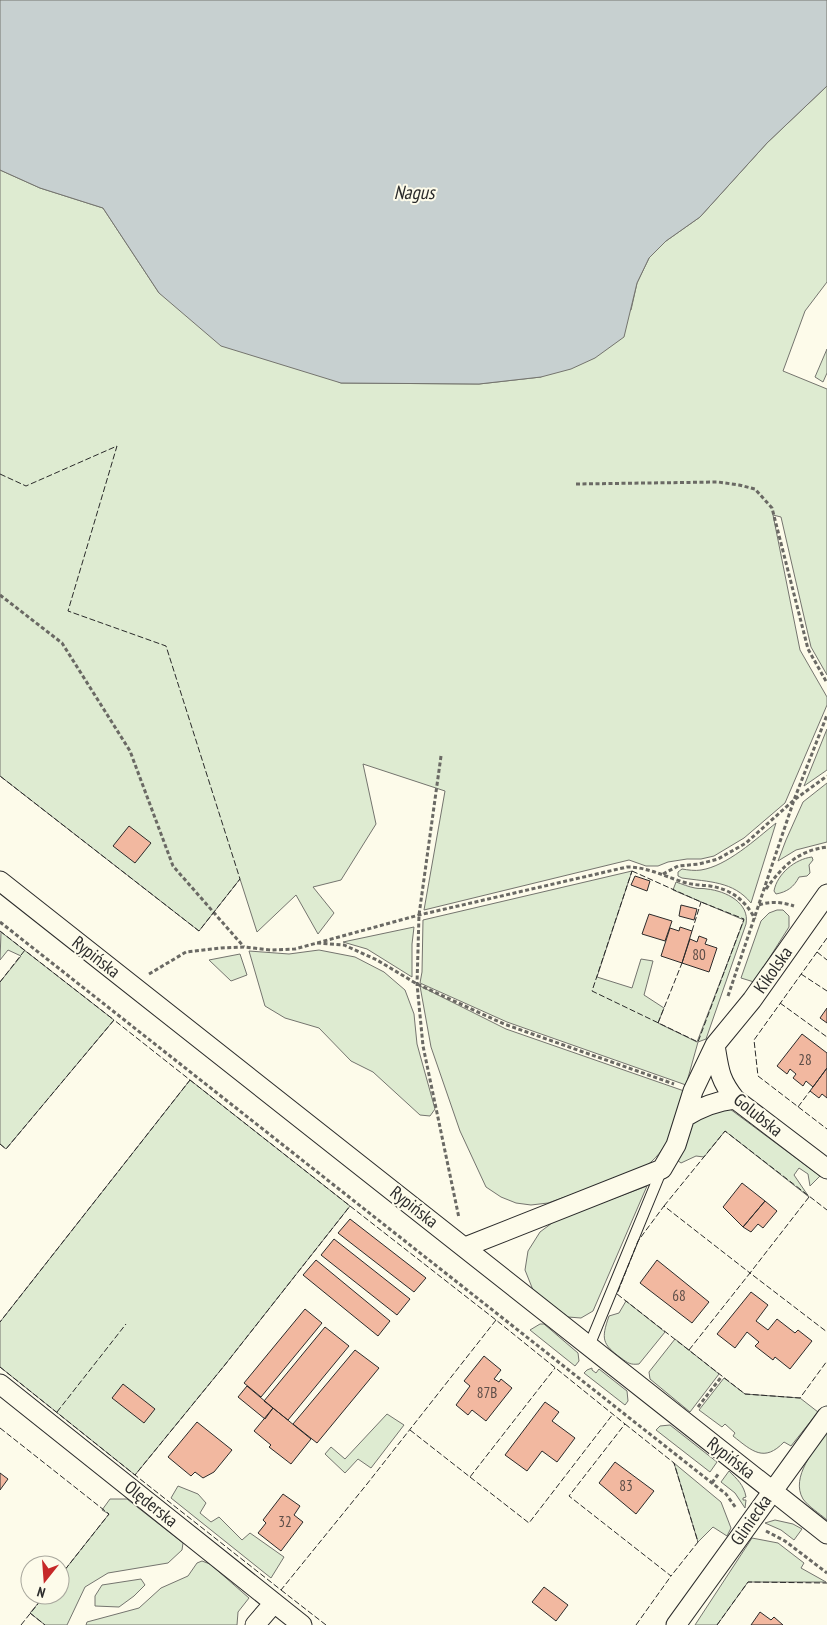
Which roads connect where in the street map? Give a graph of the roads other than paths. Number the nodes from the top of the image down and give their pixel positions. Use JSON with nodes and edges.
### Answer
{"nodes":[{"id":1,"x":0,"y":881,"type":"edge"},
{"id":2,"x":827,"y":894,"type":"edge"},
{"id":3,"x":715,"y":1045,"type":"junction"},
{"id":4,"x":734,"y":1099,"type":"junction"},
{"id":5,"x":685,"y":1117,"type":"junction"},
{"id":6,"x":662,"y":1169,"type":"junction"},
{"id":7,"x":827,"y":1169,"type":"edge"},
{"id":8,"x":465,"y":1247,"type":"junction"},
{"id":9,"x":589,"y":1346,"type":"junction"},
{"id":10,"x":0,"y":1384,"type":"edge"},
{"id":11,"x":827,"y":1416,"type":"edge"},
{"id":12,"x":772,"y":1491,"type":"junction"},
{"id":13,"x":827,"y":1534,"type":"edge"},
{"id":14,"x":274,"y":1603,"type":"junction"},
{"id":15,"x":255,"y":1625,"type":"edge"},
{"id":16,"x":302,"y":1625,"type":"edge"},
{"id":17,"x":676,"y":1625,"type":"edge"}],
"edges":[{"from":1,"to":8,"type":"street","name":"Rypińska"},
{"from":2,"to":3,"type":"street","name":"Kikolska"},
{"from":3,"to":4,"type":"street","name":"Golubska"},
{"from":3,"to":5,"type":"street","name":"Kikolska"},
{"from":4,"to":5,"type":"street"},
{"from":4,"to":7,"type":"street","name":"Golubska"},
{"from":5,"to":6,"type":"street","name":"Kikolska"},
{"from":6,"to":8,"type":"street"},
{"from":6,"to":9,"type":"lane"},
{"from":8,"to":9,"type":"street","name":"Rypińska"},
{"from":9,"to":12,"type":"street","name":"Rypińska"},
{"from":10,"to":14,"type":"street","name":"Olęderska"},
{"from":11,"to":12,"type":"street","name":"Gliniecka"},
{"from":12,"to":13,"type":"street","name":"Rypińska"},
{"from":12,"to":17,"type":"street","name":"Gliniecka"},
{"from":14,"to":15,"type":"street"},
{"from":14,"to":16,"type":"street","name":"Olęderska"}]}
